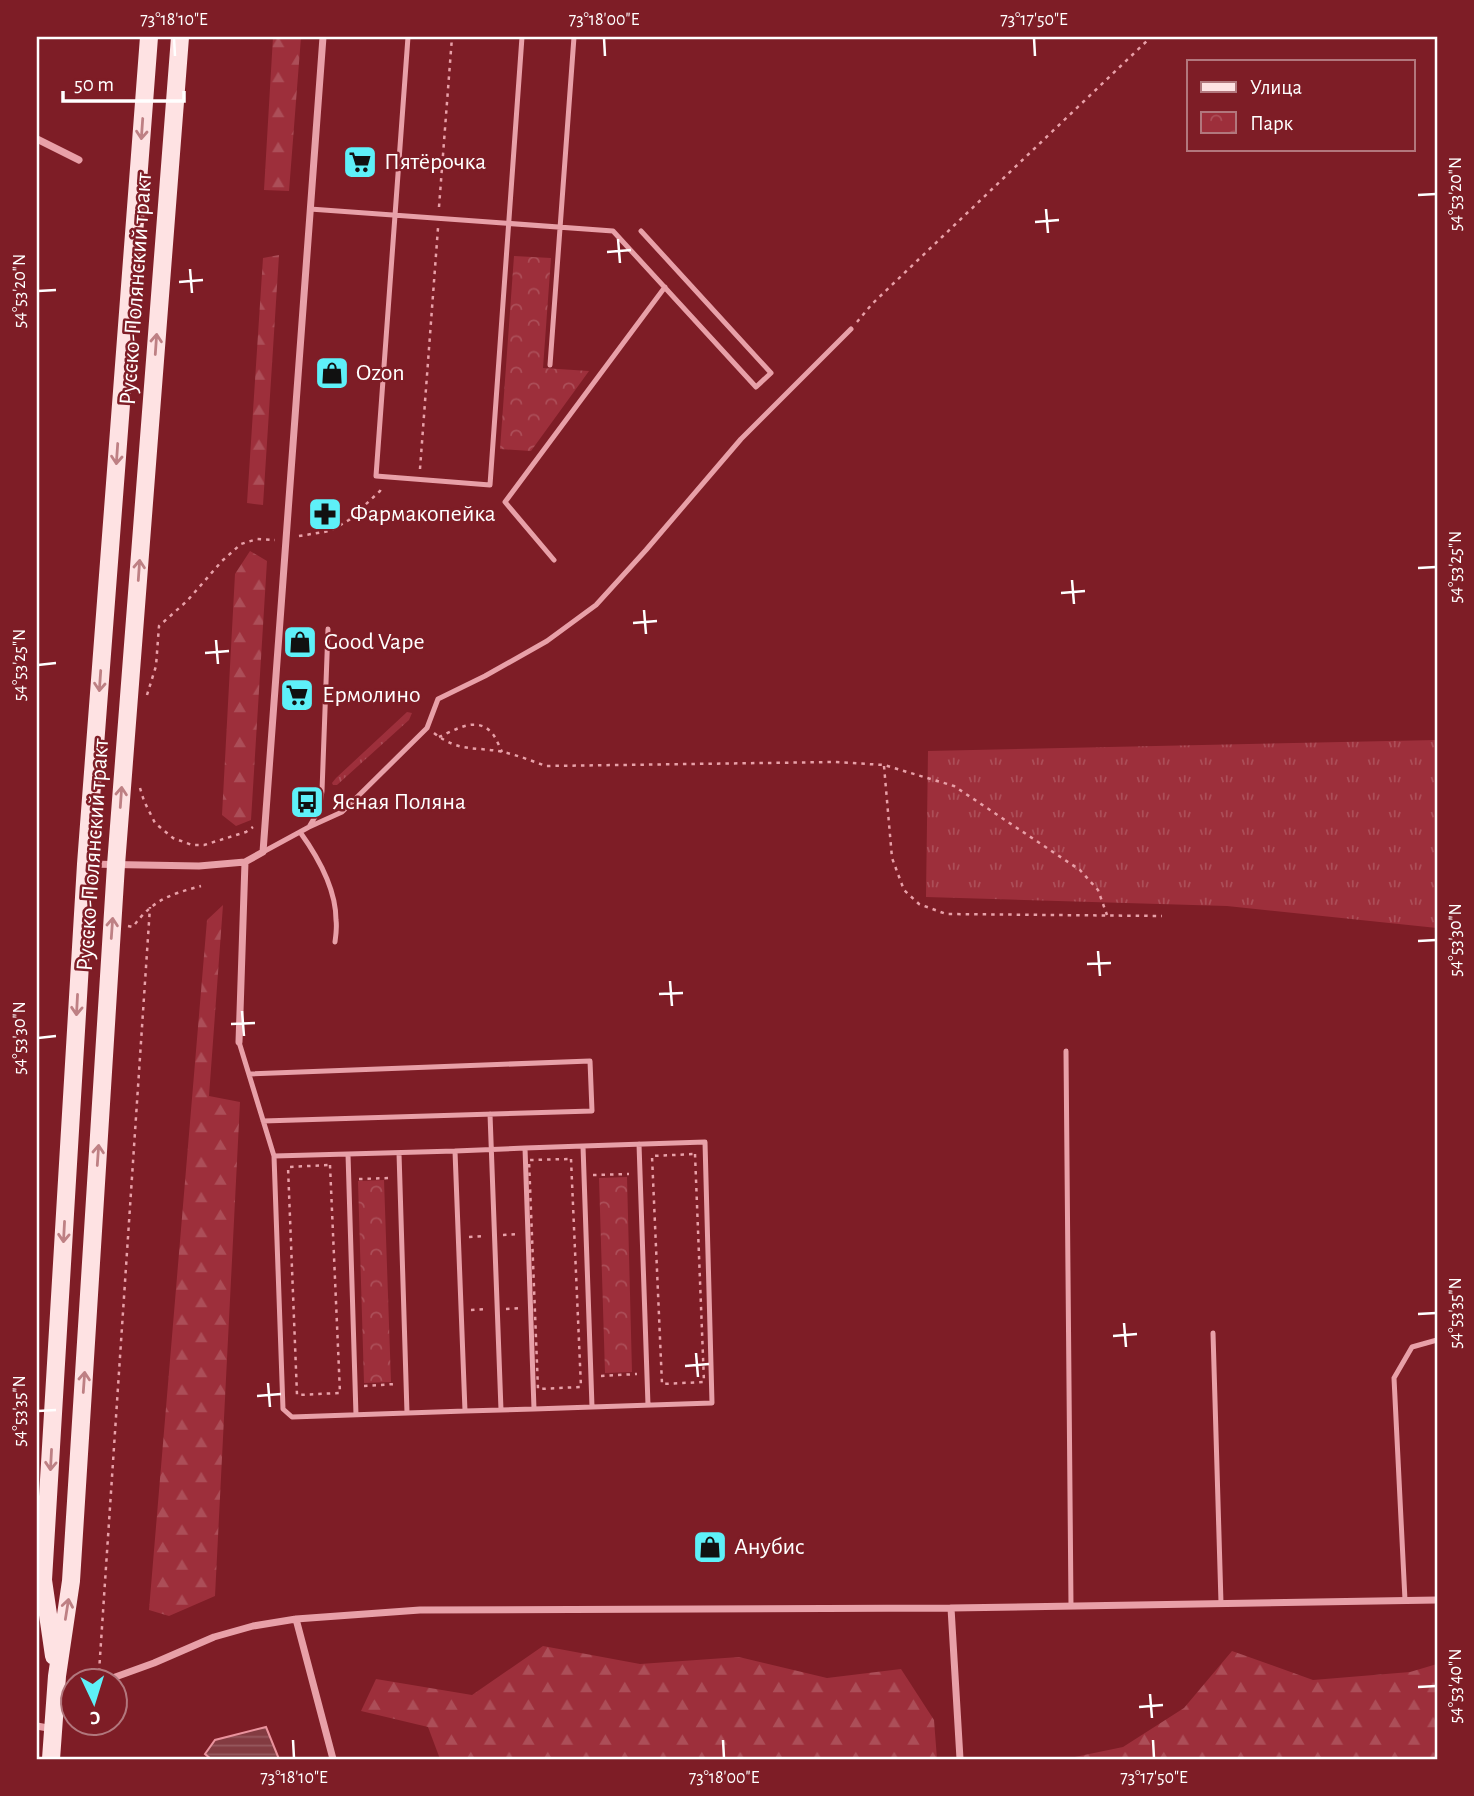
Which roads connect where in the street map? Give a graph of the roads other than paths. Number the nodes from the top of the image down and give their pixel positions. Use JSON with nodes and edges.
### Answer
{"nodes":[{"id":1,"x":149,"y":37,"type":"edge"},
{"id":2,"x":180,"y":37,"type":"edge"},
{"id":3,"x":323,"y":37,"type":"edge"},
{"id":4,"x":408,"y":37,"type":"edge"},
{"id":5,"x":522,"y":37,"type":"edge"},
{"id":6,"x":573,"y":37,"type":"edge"},
{"id":7,"x":37,"y":139,"type":"edge"},
{"id":8,"x":79,"y":160,"type":"dead end"},
{"id":9,"x":310,"y":209,"type":"junction"},
{"id":10,"x":395,"y":215,"type":"junction"},
{"id":11,"x":509,"y":223,"type":"junction"},
{"id":12,"x":559,"y":227,"type":"junction"},
{"id":13,"x":641,"y":231,"type":"dead end"},
{"id":14,"x":665,"y":288,"type":"junction"},
{"id":15,"x":851,"y":329,"type":"road end"},
{"id":16,"x":550,"y":365,"type":"dead end"},
{"id":17,"x":554,"y":560,"type":"dead end"},
{"id":18,"x":328,"y":629,"type":"dead end"},
{"id":19,"x":309,"y":827,"type":"junction"},
{"id":20,"x":300,"y":832,"type":"junction"},
{"id":21,"x":263,"y":852,"type":"junction"},
{"id":22,"x":245,"y":862,"type":"junction"},
{"id":23,"x":86,"y":864,"type":"junction"},
{"id":24,"x":116,"y":865,"type":"junction"},
{"id":25,"x":335,"y":942,"type":"dead end"},
{"id":26,"x":239,"y":1042,"type":"joint"},
{"id":27,"x":1066,"y":1051,"type":"dead end"},
{"id":28,"x":248,"y":1074,"type":"junction"},
{"id":29,"x":490,"y":1114,"type":"junction"},
{"id":30,"x":263,"y":1121,"type":"junction"},
{"id":31,"x":639,"y":1144,"type":"junction"},
{"id":32,"x":583,"y":1146,"type":"junction"},
{"id":33,"x":525,"y":1148,"type":"junction"},
{"id":34,"x":491,"y":1150,"type":"junction"},
{"id":35,"x":455,"y":1151,"type":"junction"},
{"id":36,"x":399,"y":1153,"type":"junction"},
{"id":37,"x":348,"y":1154,"type":"junction"},
{"id":38,"x":274,"y":1156,"type":"junction"},
{"id":39,"x":1213,"y":1333,"type":"dead end"},
{"id":40,"x":1437,"y":1340,"type":"edge"},
{"id":41,"x":648,"y":1405,"type":"junction"},
{"id":42,"x":592,"y":1407,"type":"junction"},
{"id":43,"x":534,"y":1409,"type":"junction"},
{"id":44,"x":501,"y":1410,"type":"junction"},
{"id":45,"x":465,"y":1411,"type":"junction"},
{"id":46,"x":407,"y":1413,"type":"junction"},
{"id":47,"x":356,"y":1415,"type":"junction"},
{"id":48,"x":1405,"y":1600,"type":"junction"},
{"id":49,"x":1437,"y":1600,"type":"edge"},
{"id":50,"x":1221,"y":1603,"type":"junction"},
{"id":51,"x":1071,"y":1606,"type":"junction"},
{"id":52,"x":951,"y":1608,"type":"junction"},
{"id":53,"x":296,"y":1619,"type":"junction"},
{"id":54,"x":130,"y":1672,"type":"edge"},
{"id":55,"x":57,"y":1676,"type":"junction"},
{"id":56,"x":60,"y":1697,"type":"edge"},
{"id":57,"x":55,"y":1699,"type":"junction"},
{"id":58,"x":45,"y":1728,"type":"edge"},
{"id":59,"x":51,"y":1759,"type":"edge"},
{"id":60,"x":333,"y":1759,"type":"edge"},
{"id":61,"x":960,"y":1759,"type":"edge"}],
"edges":[{"from":1,"to":23,"type":"main road","name":"Русско-Полянский тракт","one_way":true},
{"from":24,"to":2,"type":"main road","name":"Русско-Полянский тракт","one_way":true},
{"from":3,"to":9,"type":"street"},
{"from":4,"to":10,"type":"lane"},
{"from":5,"to":11,"type":"lane"},
{"from":6,"to":12,"type":"lane"},
{"from":7,"to":8,"type":"street"},
{"from":9,"to":10,"type":"lane"},
{"from":9,"to":21,"type":"street"},
{"from":10,"to":11,"type":"lane"},
{"from":10,"to":11,"type":"lane"},
{"from":11,"to":12,"type":"lane"},
{"from":12,"to":14,"type":"lane"},
{"from":12,"to":16,"type":"lane"},
{"from":13,"to":14,"type":"lane"},
{"from":14,"to":17,"type":"lane"},
{"from":15,"to":19,"type":"lane"},
{"from":18,"to":19,"type":"lane"},
{"from":19,"to":20,"type":"lane"},
{"from":20,"to":21,"type":"lane"},
{"from":20,"to":25,"type":"lane"},
{"from":21,"to":22,"type":"street"},
{"from":22,"to":24,"type":"street"},
{"from":22,"to":26,"type":"street"},
{"from":23,"to":24,"type":"street"},
{"from":23,"to":55,"type":"main road","name":"Русско-Полянский тракт","one_way":true},
{"from":55,"to":24,"type":"main road","name":"Русско-Полянский тракт","one_way":true},
{"from":26,"to":28,"type":"lane"},
{"from":27,"to":51,"type":"lane"},
{"from":28,"to":29,"type":"lane"},
{"from":28,"to":30,"type":"lane"},
{"from":29,"to":30,"type":"lane"},
{"from":29,"to":34,"type":"lane"},
{"from":30,"to":38,"type":"lane"},
{"from":31,"to":32,"type":"lane"},
{"from":31,"to":41,"type":"lane"},
{"from":31,"to":41,"type":"lane"},
{"from":32,"to":33,"type":"lane"},
{"from":32,"to":42,"type":"lane"},
{"from":33,"to":34,"type":"lane"},
{"from":33,"to":43,"type":"lane"},
{"from":34,"to":35,"type":"lane"},
{"from":34,"to":44,"type":"lane"},
{"from":35,"to":36,"type":"lane"},
{"from":35,"to":45,"type":"lane"},
{"from":36,"to":37,"type":"lane"},
{"from":36,"to":46,"type":"lane"},
{"from":37,"to":38,"type":"lane"},
{"from":37,"to":47,"type":"lane"},
{"from":38,"to":47,"type":"lane"},
{"from":39,"to":50,"type":"lane"},
{"from":40,"to":48,"type":"lane"},
{"from":41,"to":42,"type":"lane"},
{"from":42,"to":43,"type":"lane"},
{"from":43,"to":44,"type":"lane"},
{"from":44,"to":45,"type":"lane"},
{"from":45,"to":46,"type":"lane"},
{"from":46,"to":47,"type":"lane"},
{"from":48,"to":49,"type":"street"},
{"from":48,"to":50,"type":"street"},
{"from":50,"to":51,"type":"street"},
{"from":51,"to":52,"type":"street"},
{"from":52,"to":53,"type":"street"},
{"from":52,"to":61,"type":"street"},
{"from":53,"to":54,"type":"street"},
{"from":53,"to":60,"type":"street"},
{"from":55,"to":57,"type":"main road","name":"Русско-Полянский тракт"},
{"from":56,"to":57,"type":"street"},
{"from":57,"to":58,"type":"main road","name":"Русско-Полянский тракт"},
{"from":58,"to":59,"type":"main road","name":"Русско-Полянский тракт"}]}
